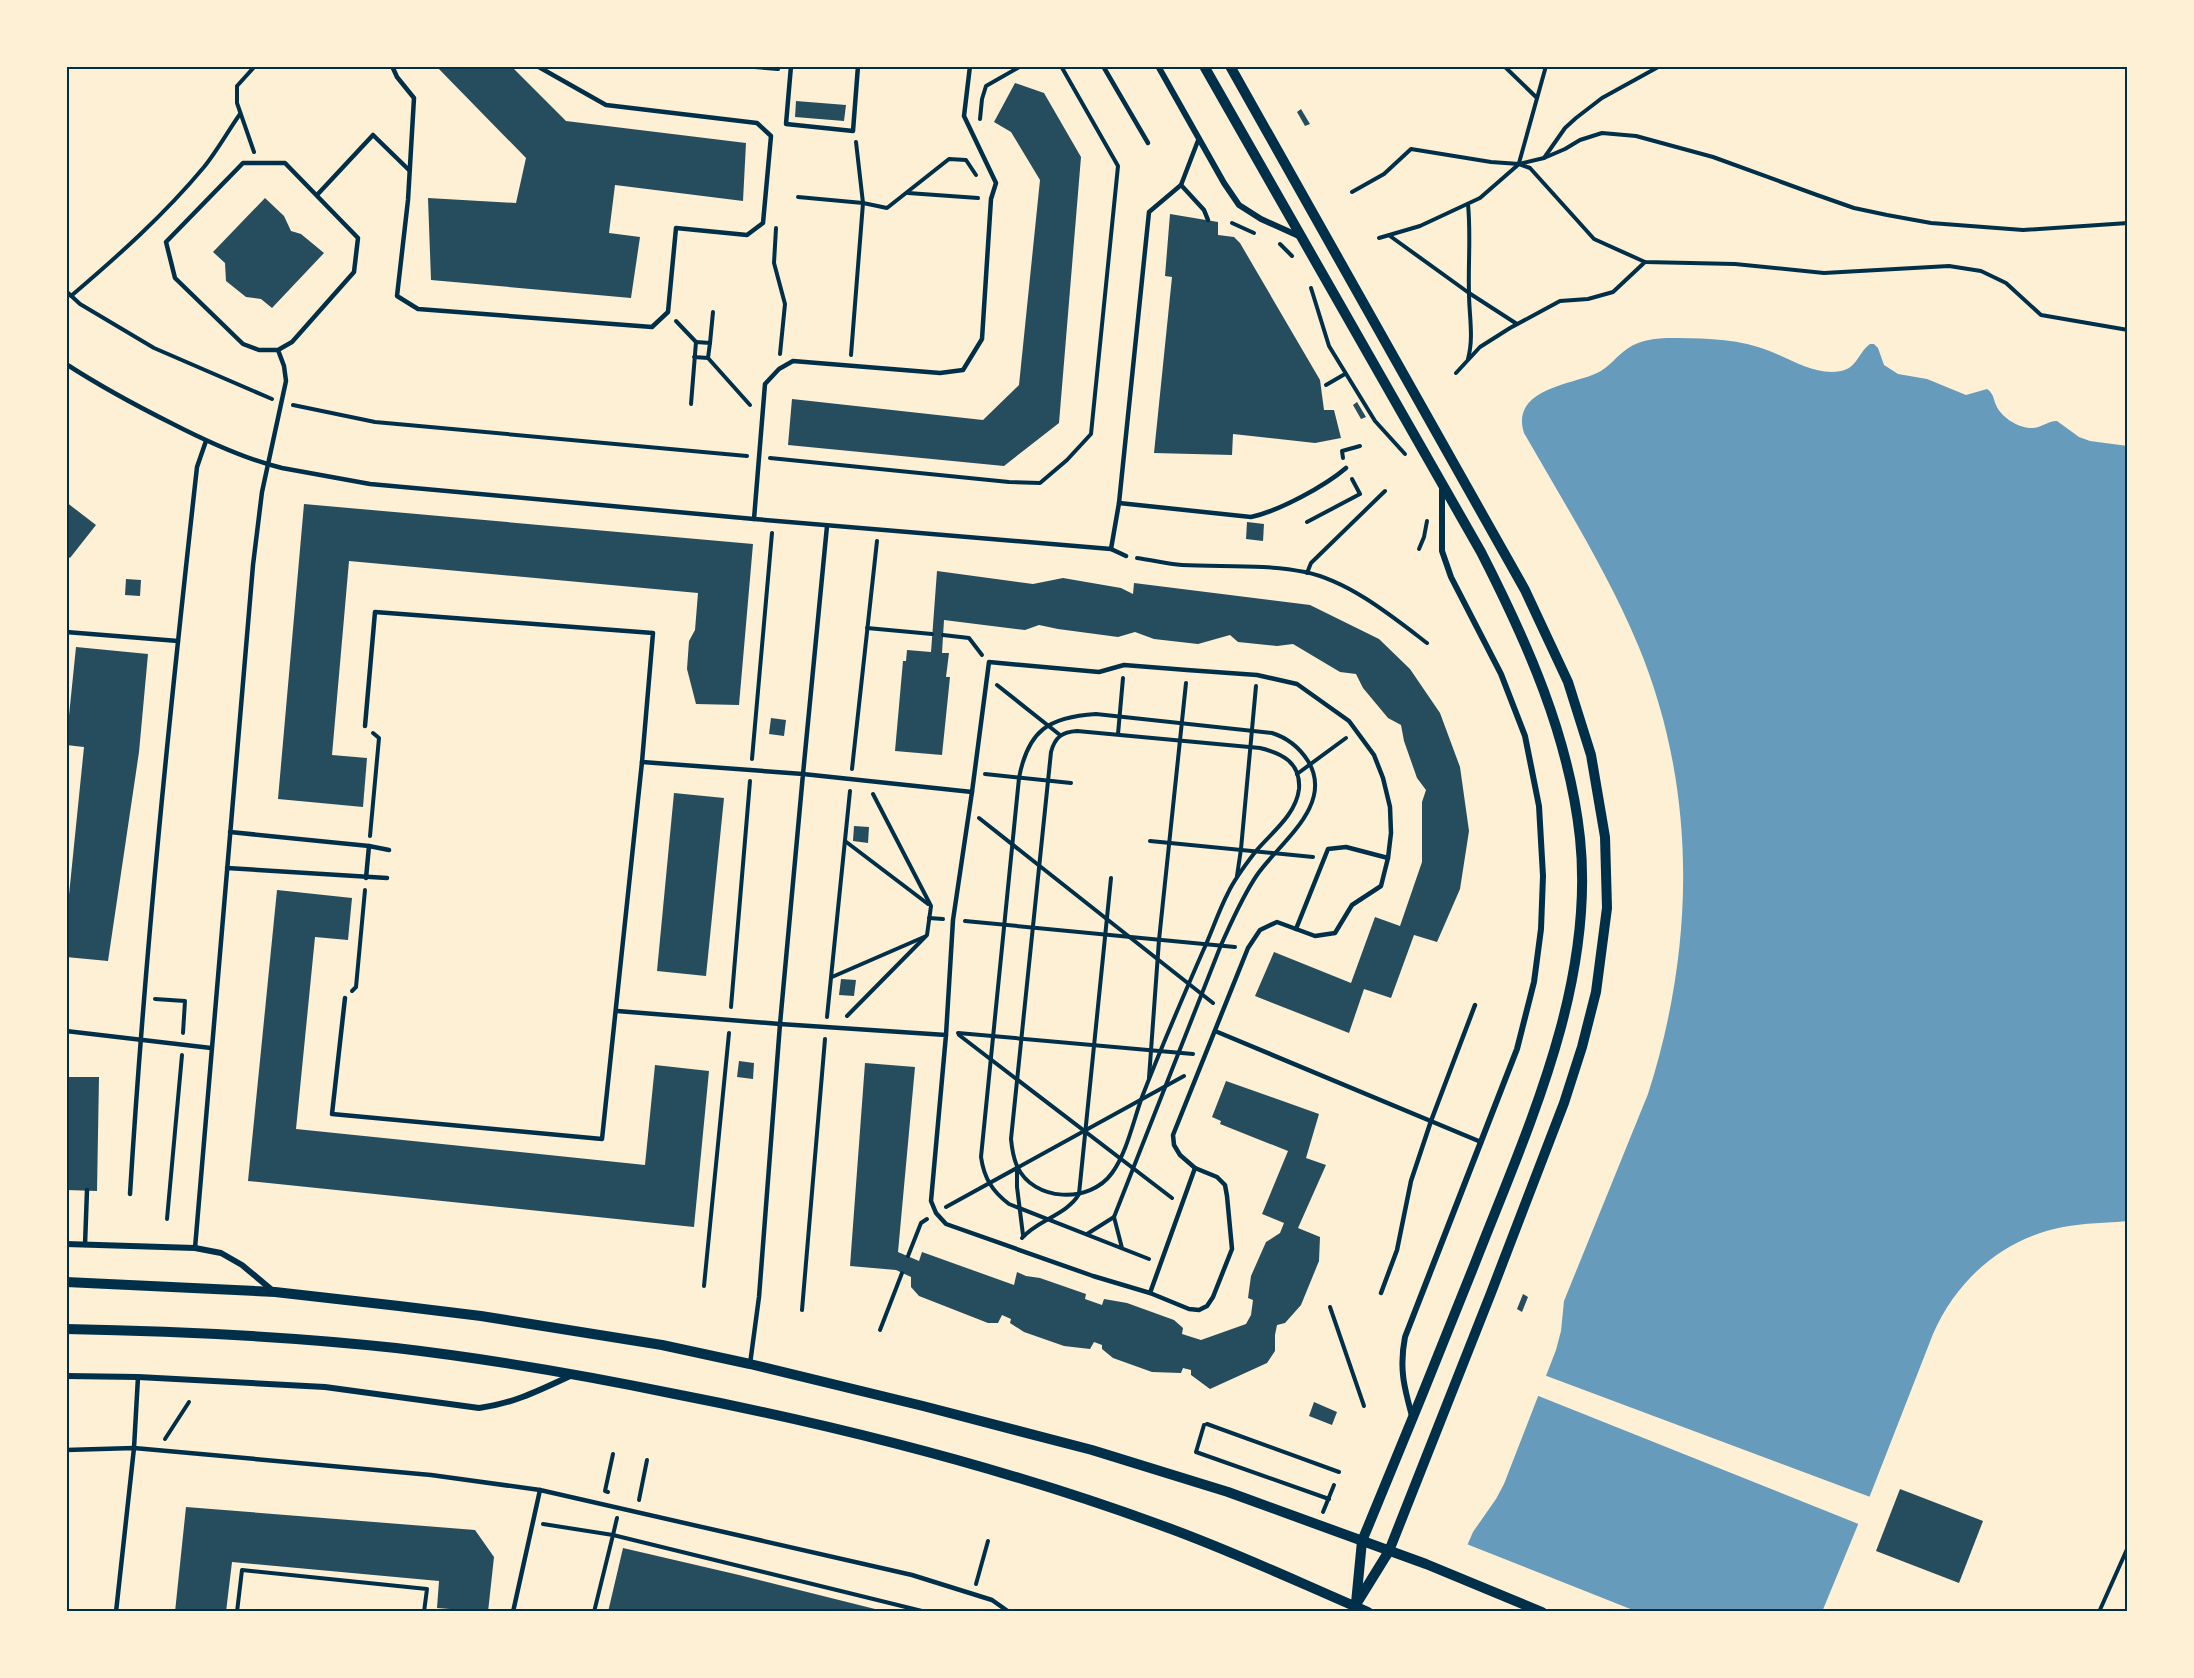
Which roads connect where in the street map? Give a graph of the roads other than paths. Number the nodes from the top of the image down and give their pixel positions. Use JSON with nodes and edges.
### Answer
{"nodes":[{"id":1,"x":392,"y":66,"type":"edge"},
{"id":2,"x":537,"y":66,"type":"edge"},
{"id":3,"x":791,"y":66,"type":"edge"},
{"id":4,"x":858,"y":66,"type":"edge"},
{"id":5,"x":970,"y":66,"type":"edge"},
{"id":6,"x":1103,"y":66,"type":"edge"},
{"id":7,"x":1158,"y":66,"type":"edge"},
{"id":8,"x":1204,"y":66,"type":"edge"},
{"id":9,"x":1230,"y":66,"type":"edge"},
{"id":10,"x":1199,"y":138,"type":"junction"},
{"id":11,"x":1148,"y":143,"type":"dead end"},
{"id":12,"x":409,"y":170,"type":"junction"},
{"id":13,"x":1181,"y":185,"type":"junction"},
{"id":14,"x":316,"y":195,"type":"junction"},
{"id":15,"x":1208,"y":220,"type":"dead end"},
{"id":16,"x":1302,"y":237,"type":"junction"},
{"id":17,"x":278,"y":350,"type":"junction"},
{"id":18,"x":66,"y":364,"type":"edge"},
{"id":19,"x":206,"y":441,"type":"junction"},
{"id":20,"x":268,"y":464,"type":"junction"},
{"id":21,"x":1346,"y":468,"type":"dead end"},
{"id":22,"x":1442,"y":484,"type":"junction"},
{"id":23,"x":1119,"y":502,"type":"junction"},
{"id":24,"x":754,"y":519,"type":"junction"},
{"id":25,"x":827,"y":526,"type":"junction"},
{"id":26,"x":1111,"y":549,"type":"junction"},
{"id":27,"x":1126,"y":556,"type":"road end"},
{"id":28,"x":66,"y":632,"type":"edge"},
{"id":29,"x":178,"y":641,"type":"junction"},
{"id":30,"x":365,"y":726,"type":"road end"},
{"id":31,"x":642,"y":762,"type":"junction"},
{"id":32,"x":803,"y":774,"type":"junction"},
{"id":33,"x":972,"y":792,"type":"junction"},
{"id":34,"x":230,"y":832,"type":"junction"},
{"id":35,"x":369,"y":846,"type":"junction"},
{"id":36,"x":389,"y":850,"type":"dead end"},
{"id":37,"x":1388,"y":858,"type":"junction"},
{"id":38,"x":227,"y":868,"type":"junction"},
{"id":39,"x":366,"y":878,"type":"junction"},
{"id":40,"x":387,"y":878,"type":"dead end"},
{"id":41,"x":1296,"y":929,"type":"junction"},
{"id":42,"x":345,"y":998,"type":"road end"},
{"id":43,"x":1475,"y":1005,"type":"dead end"},
{"id":44,"x":617,"y":1011,"type":"junction"},
{"id":45,"x":780,"y":1024,"type":"junction"},
{"id":46,"x":66,"y":1031,"type":"edge"},
{"id":47,"x":1215,"y":1031,"type":"junction"},
{"id":48,"x":946,"y":1035,"type":"junction"},
{"id":49,"x":140,"y":1040,"type":"junction"},
{"id":50,"x":211,"y":1048,"type":"junction"},
{"id":51,"x":1431,"y":1121,"type":"junction"},
{"id":52,"x":1481,"y":1142,"type":"junction"},
{"id":53,"x":1195,"y":1168,"type":"junction"},
{"id":54,"x":87,"y":1190,"type":"dead end"},
{"id":55,"x":130,"y":1194,"type":"dead end"},
{"id":56,"x":66,"y":1244,"type":"edge"},
{"id":57,"x":85,"y":1245,"type":"junction"},
{"id":58,"x":195,"y":1248,"type":"junction"},
{"id":59,"x":66,"y":1282,"type":"edge"},
{"id":60,"x":275,"y":1292,"type":"junction"},
{"id":61,"x":1150,"y":1293,"type":"junction"},
{"id":62,"x":1381,"y":1293,"type":"dead end"},
{"id":63,"x":66,"y":1329,"type":"edge"},
{"id":64,"x":750,"y":1364,"type":"junction"},
{"id":65,"x":574,"y":1374,"type":"junction"},
{"id":66,"x":66,"y":1376,"type":"edge"},
{"id":67,"x":138,"y":1377,"type":"junction"},
{"id":68,"x":1413,"y":1418,"type":"junction"},
{"id":69,"x":134,"y":1448,"type":"junction"},
{"id":70,"x":66,"y":1450,"type":"edge"},
{"id":71,"x":540,"y":1490,"type":"junction"},
{"id":72,"x":1362,"y":1541,"type":"junction"},
{"id":73,"x":1389,"y":1551,"type":"junction"},
{"id":74,"x":1354,"y":1609,"type":"edge"},
{"id":75,"x":116,"y":1612,"type":"edge"},
{"id":76,"x":513,"y":1612,"type":"edge"},
{"id":77,"x":1009,"y":1612,"type":"edge"},
{"id":78,"x":1368,"y":1612,"type":"edge"},
{"id":79,"x":1542,"y":1612,"type":"edge"}],
"edges":[{"from":1,"to":12,"type":"lane"},
{"from":2,"to":12,"type":"lane"},
{"from":3,"to":4,"type":"lane"},
{"from":5,"to":24,"type":"lane"},
{"from":6,"to":11,"type":"lane"},
{"from":7,"to":10,"type":"street"},
{"from":8,"to":16,"type":"street"},
{"from":9,"to":73,"type":"street"},
{"from":10,"to":13,"type":"lane"},
{"from":10,"to":16,"type":"street"},
{"from":12,"to":14,"type":"lane"},
{"from":13,"to":15,"type":"lane"},
{"from":13,"to":23,"type":"lane"},
{"from":14,"to":17,"type":"lane"},
{"from":14,"to":17,"type":"lane"},
{"from":16,"to":22,"type":"street"},
{"from":17,"to":20,"type":"lane"},
{"from":18,"to":19,"type":"lane"},
{"from":19,"to":20,"type":"lane"},
{"from":19,"to":29,"type":"lane"},
{"from":20,"to":24,"type":"lane"},
{"from":20,"to":34,"type":"lane"},
{"from":21,"to":23,"type":"lane"},
{"from":22,"to":52,"type":"street"},
{"from":22,"to":68,"type":"street"},
{"from":23,"to":26,"type":"lane"},
{"from":24,"to":25,"type":"lane"},
{"from":25,"to":26,"type":"lane"},
{"from":25,"to":32,"type":"lane"},
{"from":26,"to":27,"type":"lane"},
{"from":28,"to":29,"type":"lane"},
{"from":29,"to":49,"type":"lane"},
{"from":30,"to":31,"type":"lane"},
{"from":31,"to":32,"type":"lane"},
{"from":31,"to":44,"type":"lane"},
{"from":32,"to":33,"type":"lane"},
{"from":32,"to":45,"type":"lane"},
{"from":33,"to":37,"type":"lane"},
{"from":33,"to":48,"type":"lane"},
{"from":34,"to":35,"type":"lane"},
{"from":34,"to":38,"type":"lane"},
{"from":35,"to":36,"type":"lane"},
{"from":35,"to":39,"type":"lane"},
{"from":37,"to":41,"type":"lane"},
{"from":37,"to":41,"type":"lane"},
{"from":38,"to":39,"type":"lane"},
{"from":38,"to":50,"type":"lane"},
{"from":39,"to":40,"type":"lane"},
{"from":41,"to":47,"type":"lane"},
{"from":42,"to":44,"type":"lane"},
{"from":43,"to":51,"type":"lane"},
{"from":44,"to":45,"type":"lane"},
{"from":45,"to":48,"type":"lane"},
{"from":45,"to":64,"type":"lane"},
{"from":46,"to":49,"type":"lane"},
{"from":47,"to":51,"type":"lane"},
{"from":47,"to":53,"type":"lane"},
{"from":48,"to":61,"type":"lane"},
{"from":49,"to":50,"type":"lane"},
{"from":49,"to":55,"type":"lane"},
{"from":50,"to":58,"type":"lane"},
{"from":51,"to":52,"type":"lane"},
{"from":51,"to":62,"type":"lane"},
{"from":52,"to":68,"type":"street"},
{"from":53,"to":61,"type":"lane"},
{"from":53,"to":61,"type":"lane"},
{"from":54,"to":57,"type":"lane"},
{"from":56,"to":57,"type":"street"},
{"from":57,"to":58,"type":"street"},
{"from":58,"to":60,"type":"street"},
{"from":59,"to":60,"type":"street"},
{"from":60,"to":64,"type":"street"},
{"from":63,"to":65,"type":"street"},
{"from":64,"to":72,"type":"street"},
{"from":65,"to":67,"type":"street"},
{"from":65,"to":74,"type":"street"},
{"from":66,"to":67,"type":"street"},
{"from":67,"to":69,"type":"lane"},
{"from":68,"to":72,"type":"street"},
{"from":69,"to":70,"type":"lane"},
{"from":69,"to":71,"type":"lane"},
{"from":69,"to":75,"type":"lane"},
{"from":71,"to":76,"type":"lane"},
{"from":71,"to":77,"type":"lane"},
{"from":72,"to":73,"type":"street"},
{"from":72,"to":74,"type":"street"},
{"from":73,"to":74,"type":"street"},
{"from":73,"to":79,"type":"street"},
{"from":74,"to":78,"type":"street"}]}
